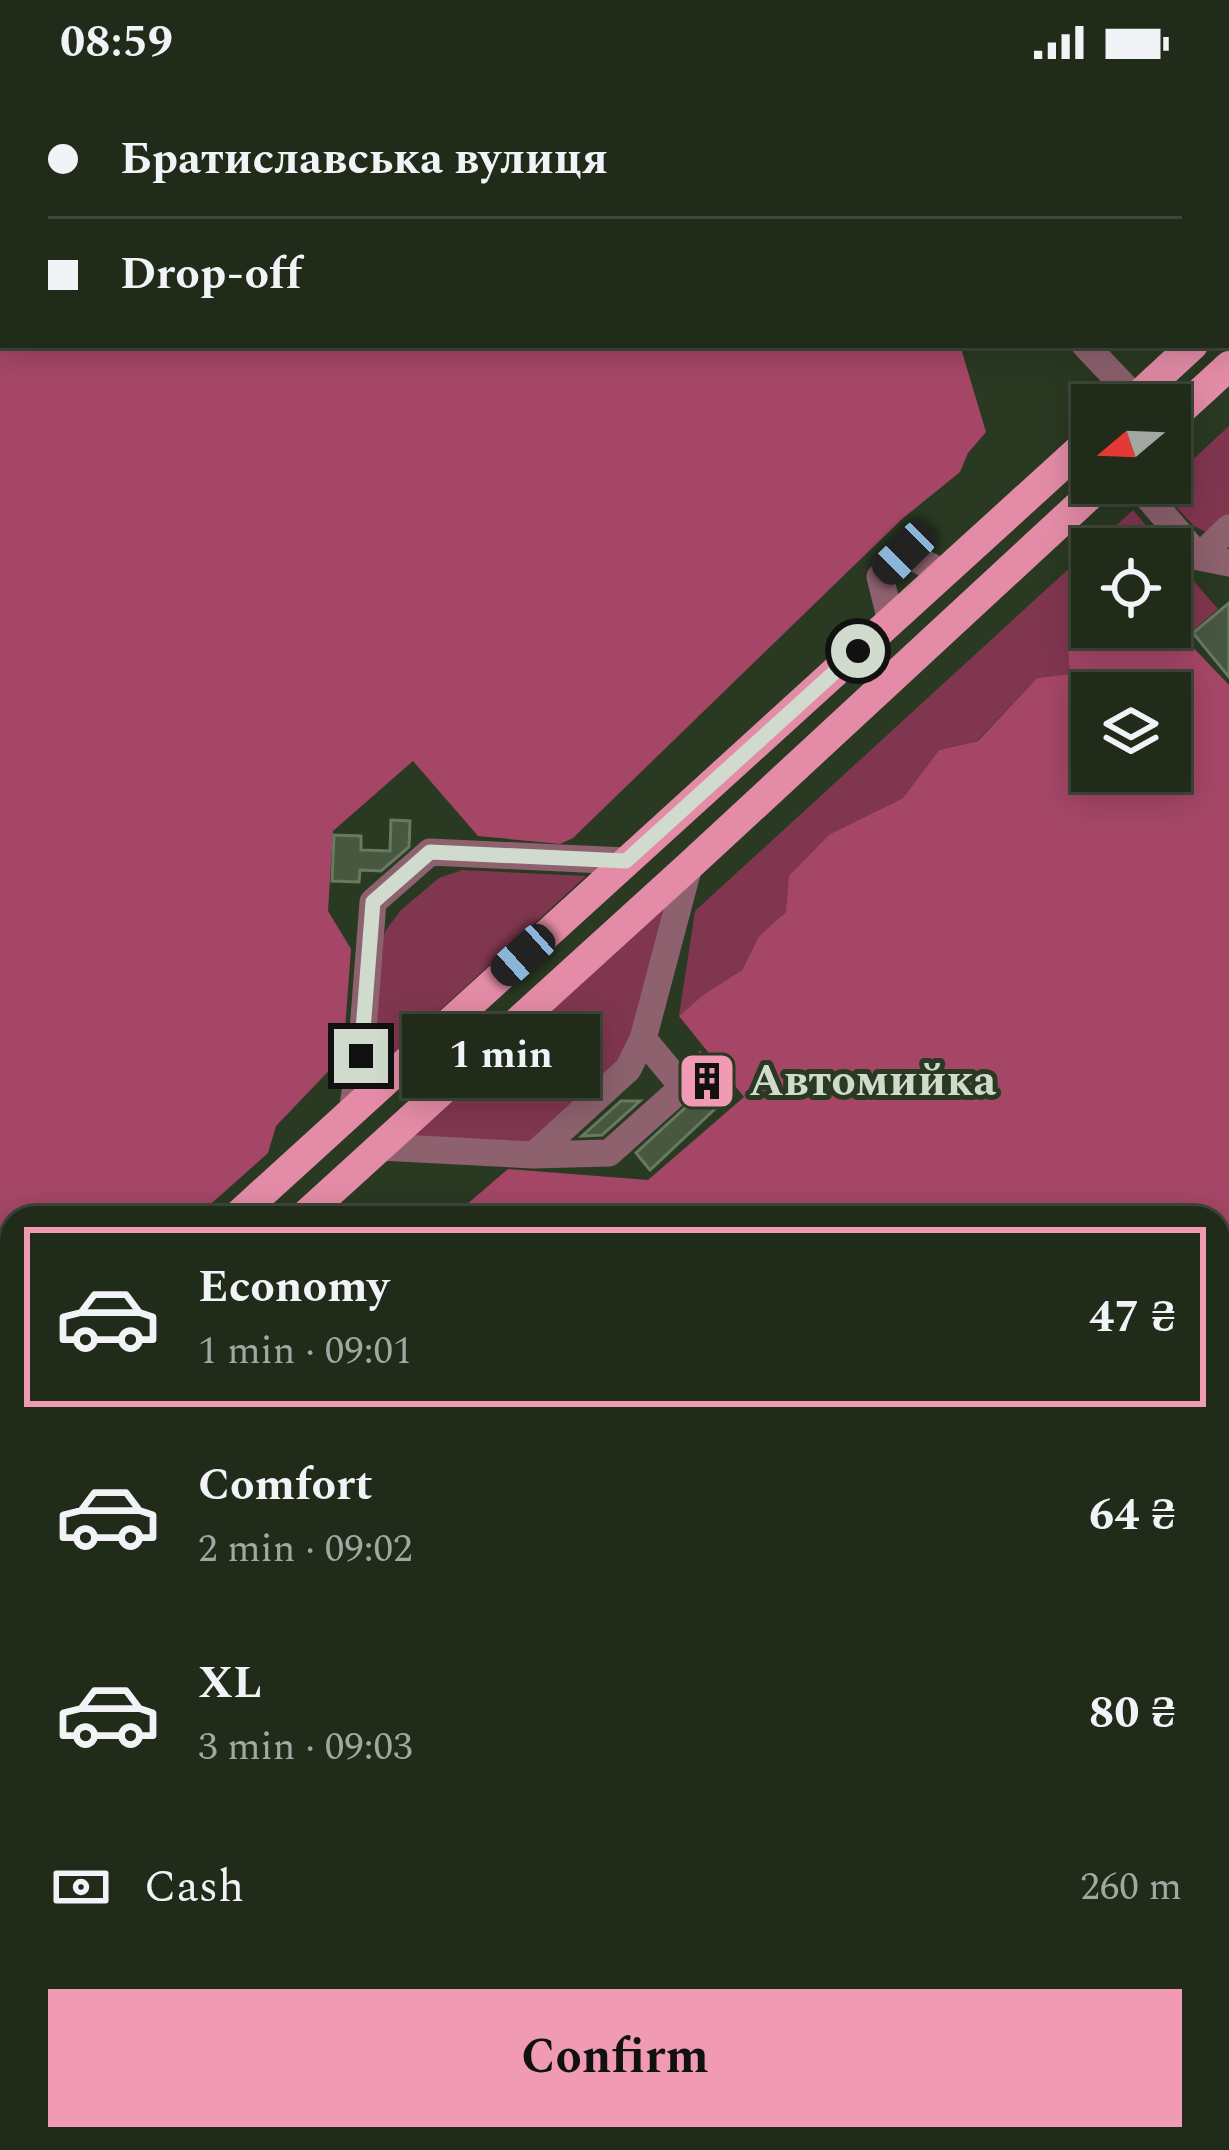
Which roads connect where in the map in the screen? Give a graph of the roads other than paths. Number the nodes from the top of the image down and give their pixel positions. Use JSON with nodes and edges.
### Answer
{"nodes":[{"id":1,"x":1087,"y":348,"type":"edge"},
{"id":2,"x":1190,"y":348,"type":"edge"},
{"id":3,"x":1229,"y":366,"type":"edge"},
{"id":4,"x":1118,"y":384,"type":"edge"},
{"id":5,"x":1154,"y":384,"type":"edge"},
{"id":6,"x":1191,"y":401,"type":"edge"},
{"id":7,"x":1071,"y":457,"type":"edge"},
{"id":8,"x":1079,"y":504,"type":"edge"},
{"id":9,"x":1154,"y":504,"type":"edge"},
{"id":10,"x":1229,"y":528,"type":"edge"},
{"id":11,"x":1199,"y":556,"type":"junction"},
{"id":12,"x":1229,"y":563,"type":"edge"},
{"id":13,"x":626,"y":861,"type":"junction"},
{"id":14,"x":689,"y":866,"type":"junction"},
{"id":15,"x":643,"y":1040,"type":"junction"},
{"id":16,"x":352,"y":1111,"type":"junction"},
{"id":17,"x":380,"y":1147,"type":"junction"},
{"id":18,"x":534,"y":1155,"type":"junction"},
{"id":19,"x":248,"y":1206,"type":"edge"},
{"id":20,"x":315,"y":1206,"type":"edge"}],
"edges":[{"from":1,"to":4,"type":"street"},
{"from":2,"to":5,"type":"main road"},
{"from":3,"to":6,"type":"main road"},
{"from":7,"to":13,"type":"main road"},
{"from":8,"to":14,"type":"main road"},
{"from":9,"to":11,"type":"street"},
{"from":10,"to":11,"type":"street"},
{"from":11,"to":12,"type":"street"},
{"from":13,"to":16,"type":"main road"},
{"from":13,"to":16,"type":"street"},
{"from":14,"to":15,"type":"street"},
{"from":14,"to":17,"type":"main road"},
{"from":15,"to":18,"type":"street"},
{"from":15,"to":18,"type":"street"},
{"from":16,"to":19,"type":"main road"},
{"from":17,"to":18,"type":"street"},
{"from":17,"to":20,"type":"main road"}]}
